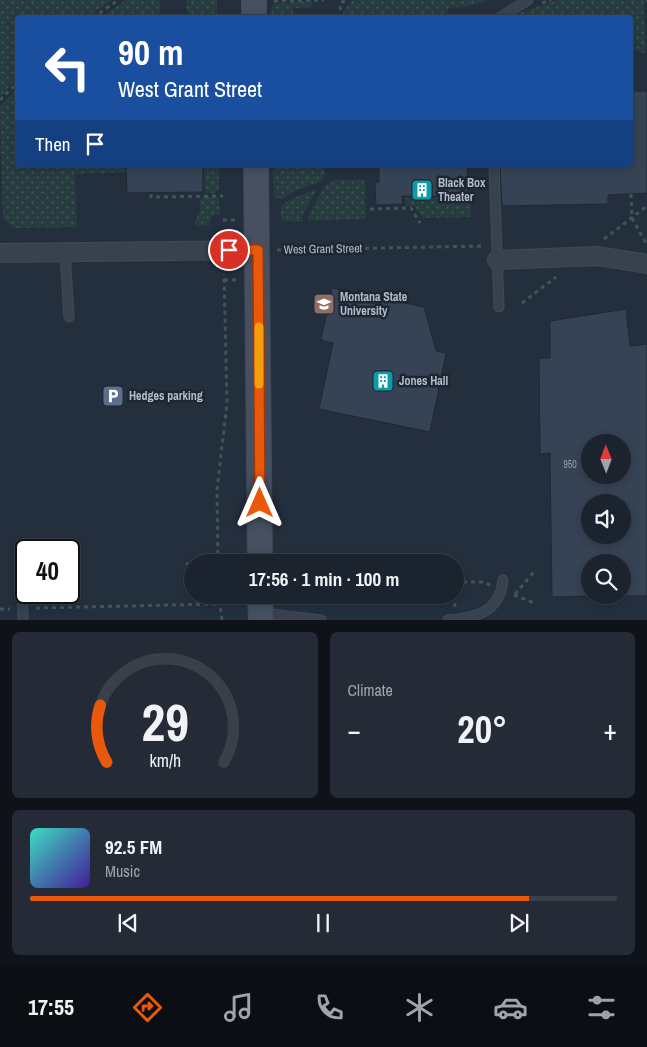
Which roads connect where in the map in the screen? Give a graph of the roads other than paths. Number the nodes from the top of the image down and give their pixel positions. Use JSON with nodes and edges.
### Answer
{"nodes":[{"id":1,"x":528,"y":0,"type":"edge"},
{"id":2,"x":503,"y":15,"type":"edge"},
{"id":3,"x":256,"y":167,"type":"edge"},
{"id":4,"x":494,"y":167,"type":"edge"},
{"id":5,"x":258,"y":250,"type":"junction"},
{"id":6,"x":65,"y":252,"type":"junction"},
{"id":7,"x":0,"y":253,"type":"edge"},
{"id":8,"x":497,"y":253,"type":"junction"},
{"id":9,"x":647,"y":264,"type":"edge"},
{"id":10,"x":499,"y":308,"type":"dead end"},
{"id":11,"x":69,"y":317,"type":"dead end"},
{"id":12,"x":260,"y":554,"type":"edge"},
{"id":13,"x":503,"y":580,"type":"dead end"},
{"id":14,"x":23,"y":604,"type":"edge"},
{"id":15,"x":260,"y":609,"type":"edge"},
{"id":16,"x":24,"y":620,"type":"edge"},
{"id":17,"x":321,"y":620,"type":"edge"},
{"id":18,"x":448,"y":620,"type":"edge"}],
"edges":[{"from":1,"to":2,"type":"lane"},
{"from":3,"to":5,"type":"street"},
{"from":4,"to":8,"type":"lane"},
{"from":5,"to":6,"type":"street"},
{"from":5,"to":12,"type":"street"},
{"from":6,"to":7,"type":"street"},
{"from":6,"to":11,"type":"lane"},
{"from":8,"to":9,"type":"street"},
{"from":8,"to":10,"type":"lane"},
{"from":13,"to":18,"type":"lane"},
{"from":14,"to":16,"type":"lane"},
{"from":15,"to":17,"type":"lane"}]}
